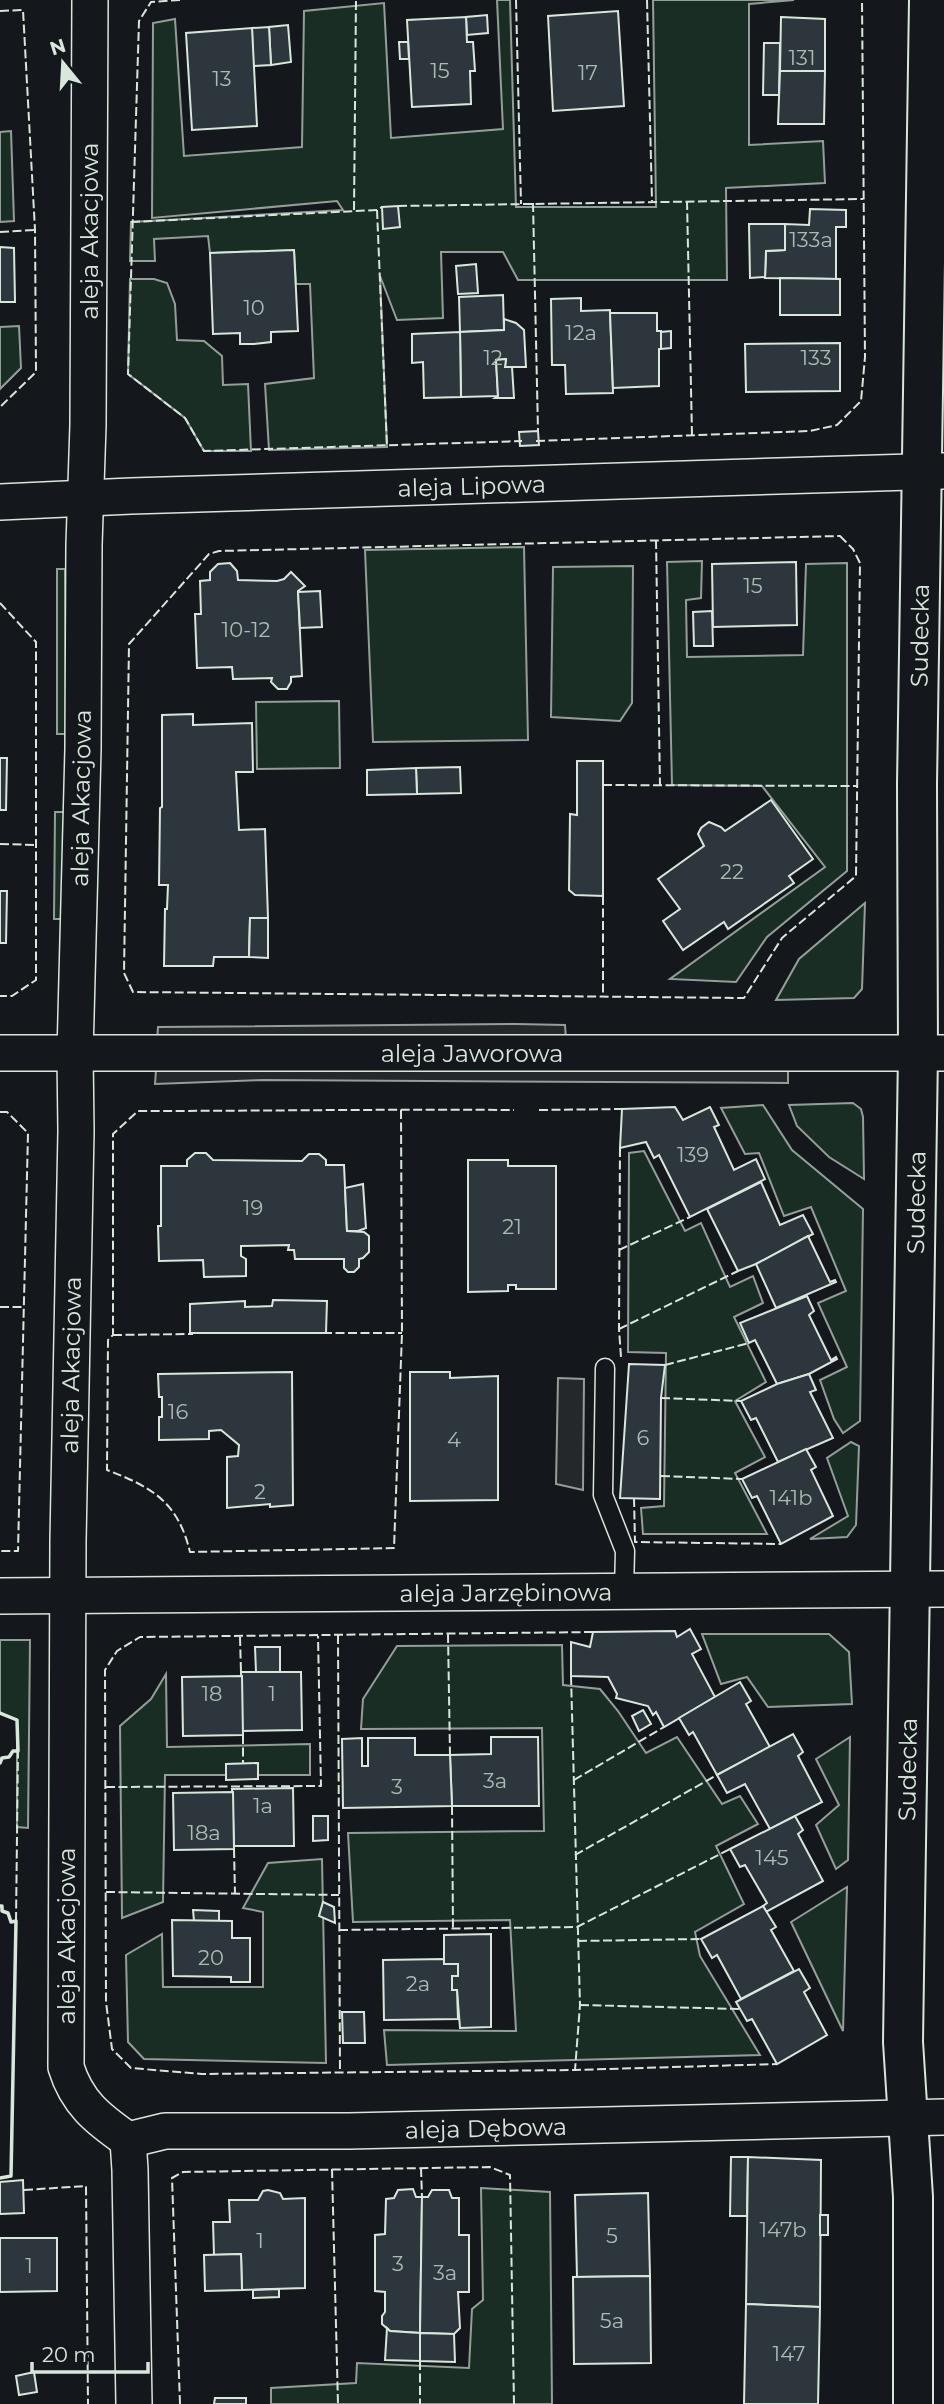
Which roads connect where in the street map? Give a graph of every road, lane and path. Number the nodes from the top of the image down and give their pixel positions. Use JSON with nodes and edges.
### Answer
{"nodes":[{"id":1,"x":90,"y":0,"type":"edge"},
{"id":2,"x":929,"y":0,"type":"edge"},
{"id":3,"x":933,"y":471,"type":"edge"},
{"id":4,"x":85,"y":498,"type":"junction"},
{"id":5,"x":0,"y":502,"type":"edge"},
{"id":6,"x":0,"y":1053,"type":"edge"},
{"id":7,"x":931,"y":1053,"type":"edge"},
{"id":8,"x":75,"y":1054,"type":"junction"},
{"id":9,"x":606,"y":1368,"type":"dead end"},
{"id":10,"x":624,"y":1590,"type":"junction"},
{"id":11,"x":927,"y":1590,"type":"edge"},
{"id":12,"x":68,"y":1595,"type":"junction"},
{"id":13,"x":0,"y":1596,"type":"edge"},
{"id":14,"x":926,"y":2117,"type":"edge"},
{"id":15,"x":128,"y":2140,"type":"junction"},
{"id":16,"x":134,"y":2404,"type":"edge"},
{"id":17,"x":913,"y":2404,"type":"edge"}],
"edges":[{"from":1,"to":4,"type":"street","name":"aleja Akacjowa"},
{"from":2,"to":3,"type":"street","name":"Sudecka"},
{"from":3,"to":4,"type":"street","name":"aleja Lipowa"},
{"from":3,"to":7,"type":"street","name":"Sudecka"},
{"from":4,"to":5,"type":"street","name":"aleja Lipowa"},
{"from":4,"to":8,"type":"street","name":"aleja Akacjowa"},
{"from":6,"to":8,"type":"street","name":"aleja Jaworowa"},
{"from":7,"to":8,"type":"street","name":"aleja Jaworowa"},
{"from":7,"to":11,"type":"street","name":"Sudecka"},
{"from":8,"to":12,"type":"street","name":"aleja Akacjowa"},
{"from":9,"to":10,"type":"lane"},
{"from":10,"to":11,"type":"street","name":"aleja Jarzębinowa"},
{"from":10,"to":12,"type":"street","name":"aleja Jarzębinowa"},
{"from":11,"to":14,"type":"street","name":"Sudecka"},
{"from":12,"to":13,"type":"street"},
{"from":12,"to":15,"type":"street","name":"aleja Akacjowa"},
{"from":14,"to":15,"type":"street","name":"aleja Dębowa"},
{"from":14,"to":17,"type":"street","name":"Sudecka"},
{"from":15,"to":16,"type":"street"}]}
